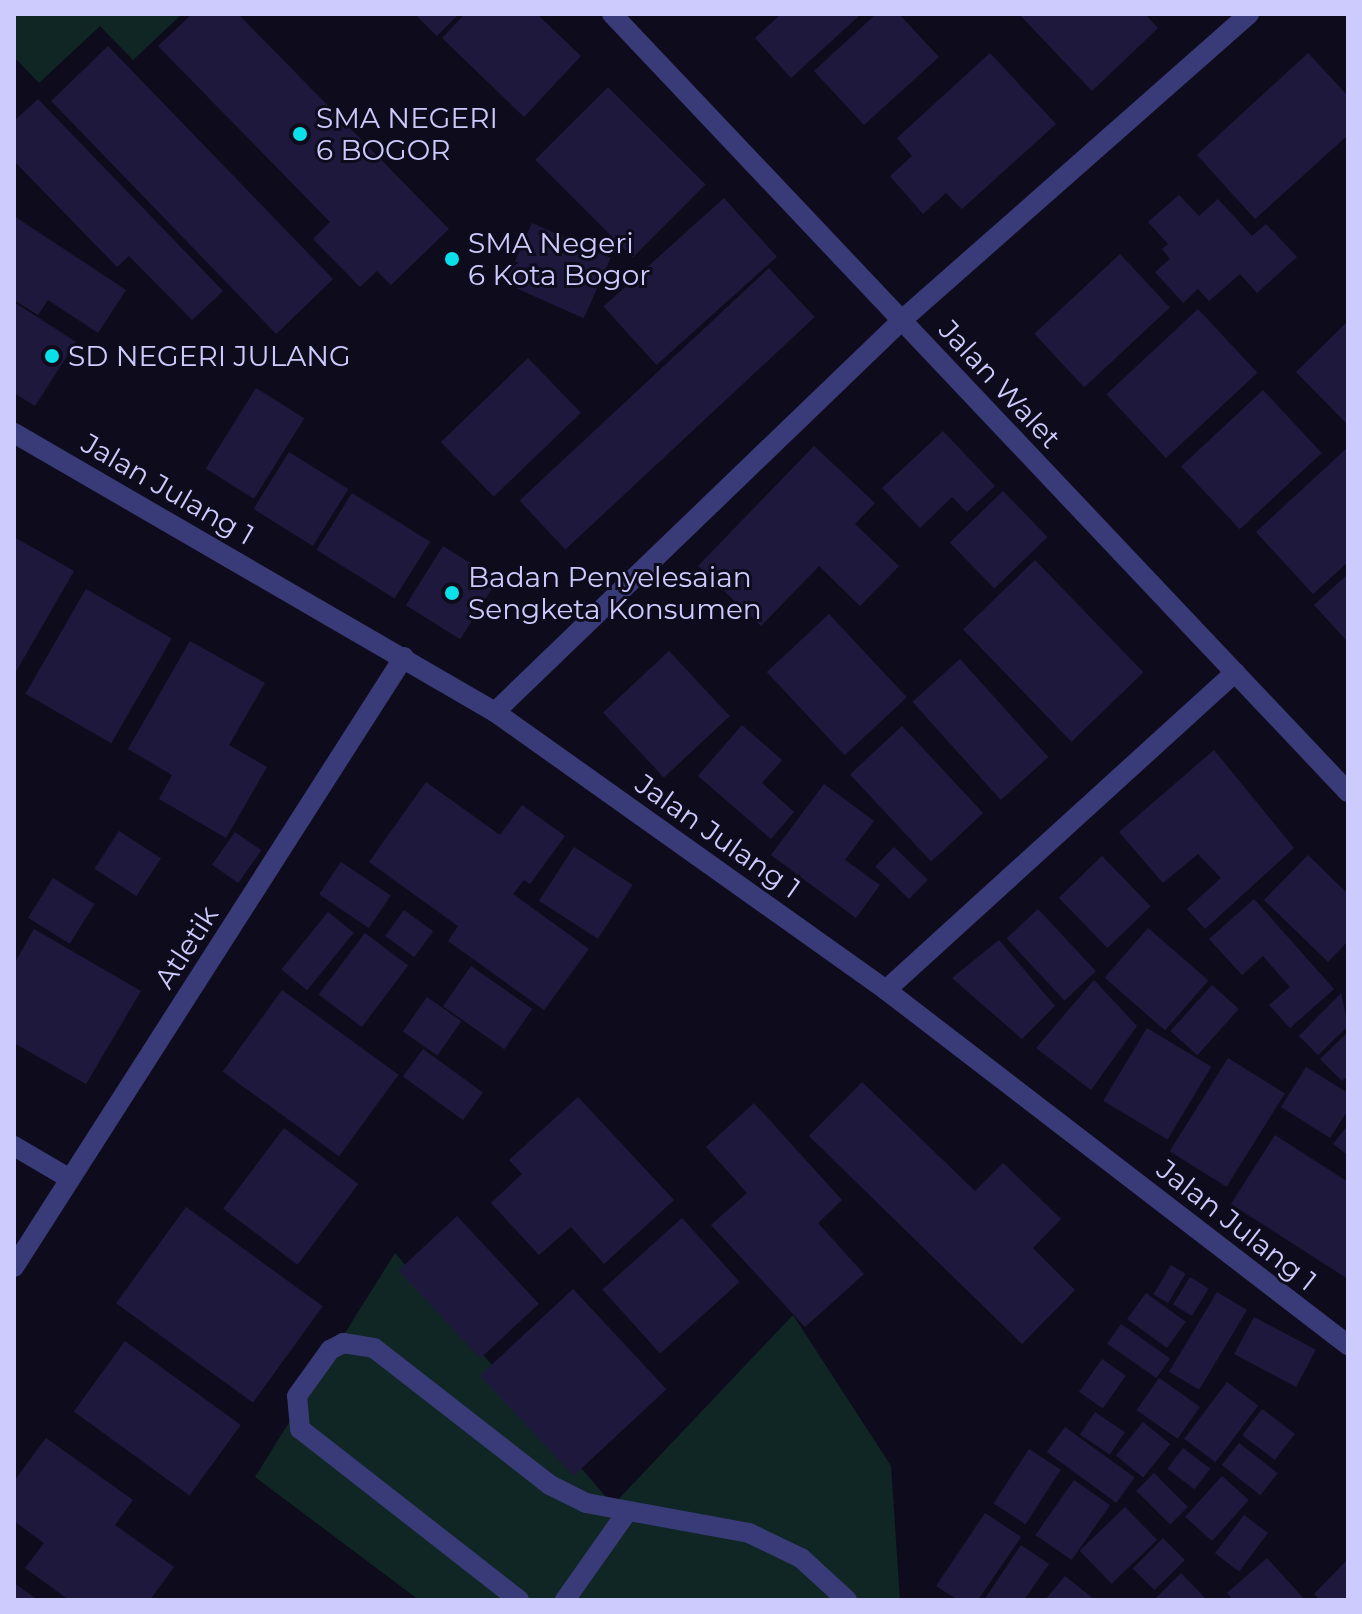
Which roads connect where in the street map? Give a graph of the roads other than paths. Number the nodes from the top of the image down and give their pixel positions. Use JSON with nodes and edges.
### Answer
{"nodes":[{"id":1,"x":612,"y":14,"type":"edge"},
{"id":2,"x":1249,"y":14,"type":"edge"},
{"id":3,"x":902,"y":320,"type":"junction"},
{"id":4,"x":14,"y":433,"type":"edge"},
{"id":5,"x":404,"y":657,"type":"junction"},
{"id":6,"x":1235,"y":672,"type":"junction"},
{"id":7,"x":495,"y":712,"type":"junction"},
{"id":8,"x":1348,"y":792,"type":"edge"},
{"id":9,"x":886,"y":990,"type":"junction"},
{"id":10,"x":14,"y":1146,"type":"edge"},
{"id":11,"x":70,"y":1179,"type":"junction"},
{"id":12,"x":14,"y":1267,"type":"edge"},
{"id":13,"x":1348,"y":1345,"type":"edge"},
{"id":14,"x":627,"y":1512,"type":"junction"},
{"id":15,"x":519,"y":1600,"type":"edge"},
{"id":16,"x":565,"y":1600,"type":"edge"},
{"id":17,"x":847,"y":1600,"type":"edge"}],
"edges":[{"from":1,"to":3,"type":"street","name":"Jalan Walet"},
{"from":2,"to":3,"type":"street"},
{"from":3,"to":6,"type":"street","name":"Jalan Walet"},
{"from":3,"to":7,"type":"street"},
{"from":4,"to":5,"type":"street","name":"Jalan Julang 1"},
{"from":5,"to":7,"type":"street","name":"Jalan Julang 1"},
{"from":5,"to":11,"type":"street","name":"Atletik"},
{"from":6,"to":8,"type":"street","name":"Jalan Walet"},
{"from":6,"to":9,"type":"street"},
{"from":7,"to":9,"type":"street","name":"Jalan Julang 1"},
{"from":9,"to":13,"type":"street","name":"Jalan Julang 1"},
{"from":10,"to":11,"type":"street"},
{"from":11,"to":12,"type":"street","name":"Atletik"},
{"from":14,"to":15,"type":"street"},
{"from":14,"to":16,"type":"street"},
{"from":14,"to":17,"type":"street"}]}
